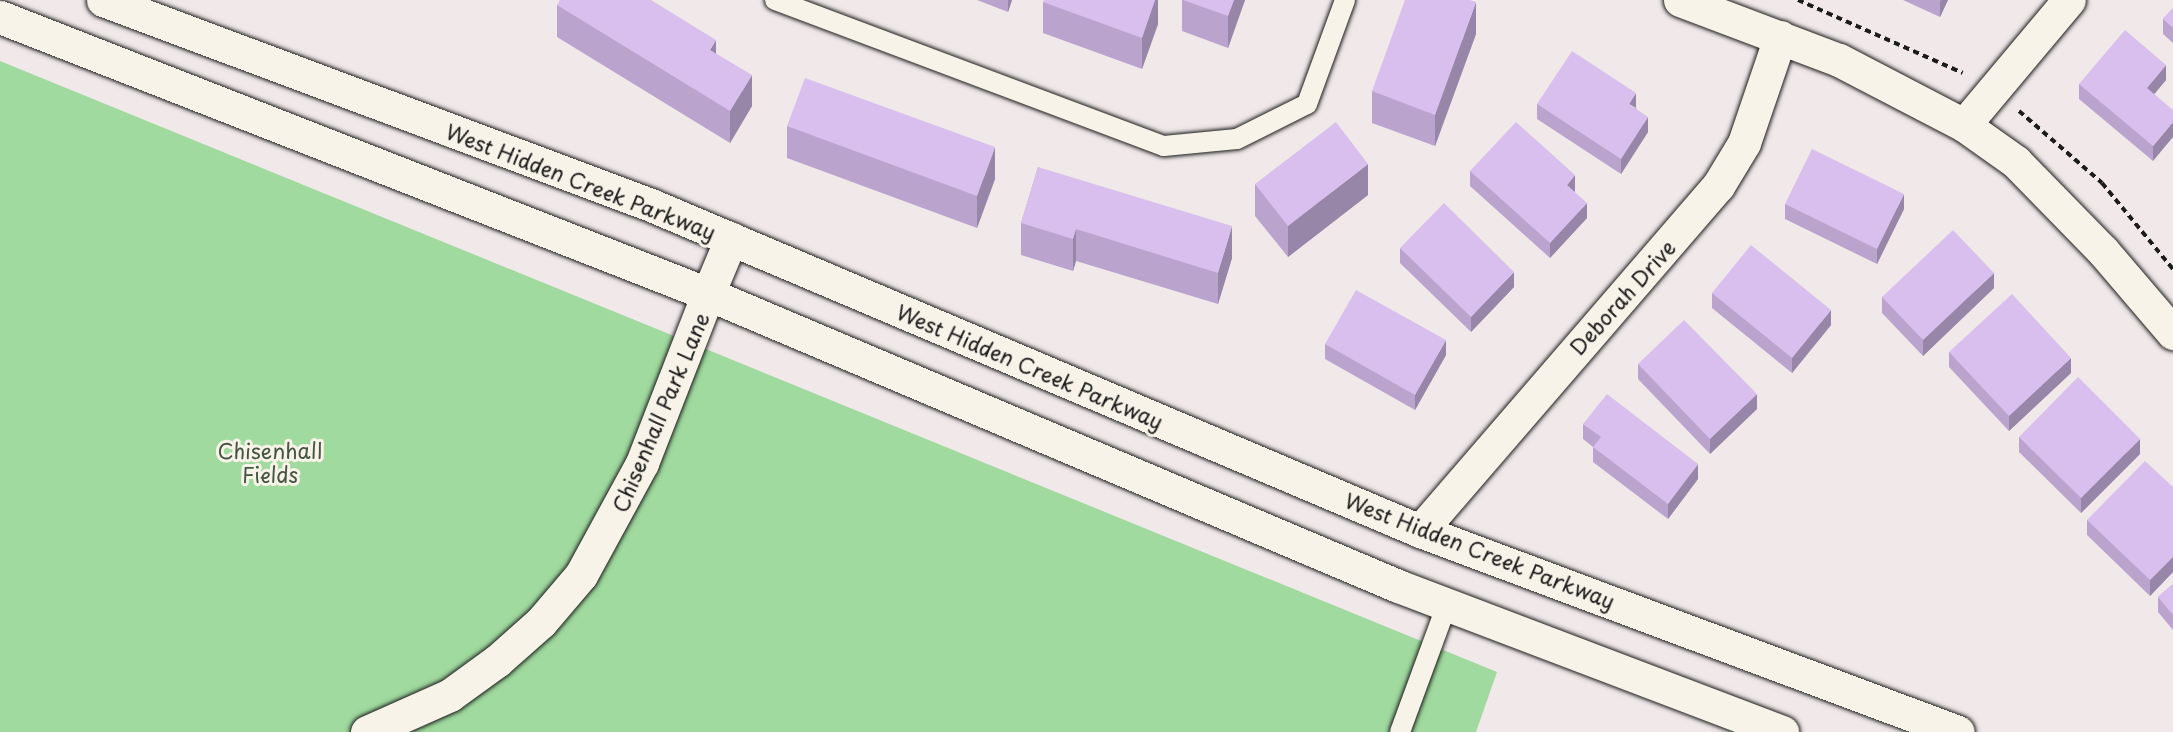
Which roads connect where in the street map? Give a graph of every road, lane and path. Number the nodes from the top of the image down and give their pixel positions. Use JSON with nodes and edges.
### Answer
{"nodes":[{"id":1,"x":103,"y":0,"type":"edge"},
{"id":2,"x":775,"y":0,"type":"edge"},
{"id":3,"x":1345,"y":0,"type":"edge"},
{"id":4,"x":1680,"y":0,"type":"edge"},
{"id":5,"x":2069,"y":0,"type":"edge"},
{"id":6,"x":0,"y":17,"type":"edge"},
{"id":7,"x":1780,"y":38,"type":"junction"},
{"id":8,"x":1964,"y":126,"type":"junction"},
{"id":9,"x":731,"y":239,"type":"junction"},
{"id":10,"x":708,"y":294,"type":"junction"},
{"id":11,"x":2173,"y":333,"type":"edge"},
{"id":12,"x":1420,"y":531,"type":"junction"},
{"id":13,"x":1447,"y":604,"type":"junction"},
{"id":14,"x":367,"y":732,"type":"edge"},
{"id":15,"x":1400,"y":732,"type":"edge"},
{"id":16,"x":1782,"y":732,"type":"edge"},
{"id":17,"x":1958,"y":732,"type":"edge"}],
"edges":[{"from":1,"to":9,"type":"main road","name":"West Hidden Creek Parkway"},
{"from":2,"to":3,"type":"lane"},
{"from":4,"to":7,"type":"main road"},
{"from":5,"to":8,"type":"main road"},
{"from":6,"to":10,"type":"main road"},
{"from":7,"to":8,"type":"main road"},
{"from":7,"to":12,"type":"main road","name":"Deborah Drive"},
{"from":8,"to":11,"type":"main road"},
{"from":9,"to":10,"type":"main road","name":"Chisenhall Park Lane"},
{"from":9,"to":12,"type":"main road","name":"West Hidden Creek Parkway"},
{"from":10,"to":13,"type":"main road"},
{"from":10,"to":14,"type":"main road","name":"Chisenhall Park Lane"},
{"from":12,"to":17,"type":"main road","name":"West Hidden Creek Parkway"},
{"from":13,"to":15,"type":"lane"},
{"from":13,"to":16,"type":"main road"}]}
